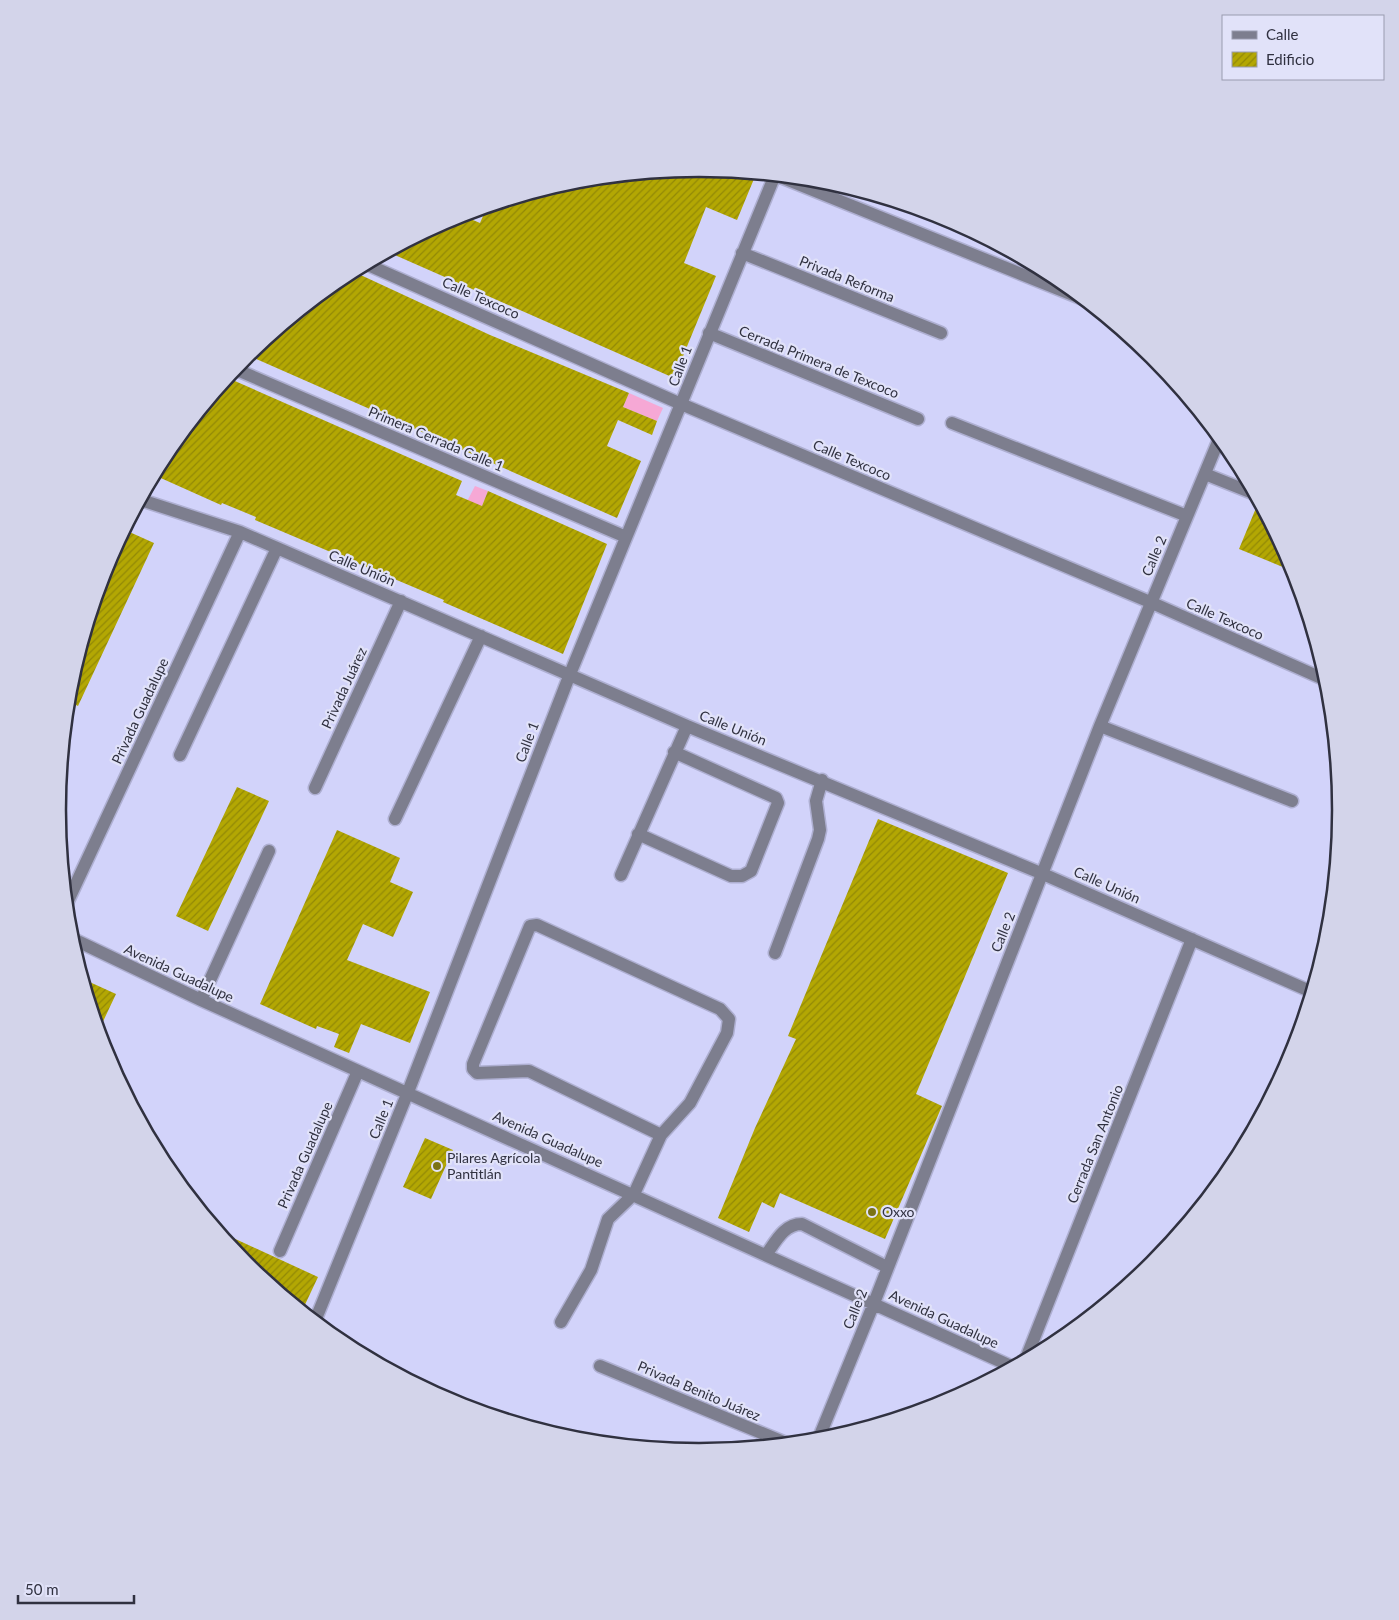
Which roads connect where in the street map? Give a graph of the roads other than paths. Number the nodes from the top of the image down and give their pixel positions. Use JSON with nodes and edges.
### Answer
{"nodes":[{"id":1,"x":772,"y":181,"type":"edge"},
{"id":2,"x":801,"y":185,"type":"edge"},
{"id":3,"x":742,"y":253,"type":"junction"},
{"id":4,"x":374,"y":267,"type":"edge"},
{"id":5,"x":1056,"y":287,"type":"edge"},
{"id":6,"x":709,"y":333,"type":"junction"},
{"id":7,"x":941,"y":334,"type":"dead end"},
{"id":8,"x":242,"y":372,"type":"edge"},
{"id":9,"x":681,"y":404,"type":"junction"},
{"id":10,"x":918,"y":419,"type":"dead end"},
{"id":11,"x":952,"y":423,"type":"dead end"},
{"id":12,"x":1217,"y":445,"type":"edge"},
{"id":13,"x":1205,"y":474,"type":"junction"},
{"id":14,"x":1246,"y":491,"type":"edge"},
{"id":15,"x":146,"y":502,"type":"edge"},
{"id":16,"x":1187,"y":516,"type":"junction"},
{"id":17,"x":240,"y":532,"type":"junction"},
{"id":18,"x":626,"y":537,"type":"junction"},
{"id":19,"x":276,"y":548,"type":"junction"},
{"id":20,"x":401,"y":601,"type":"junction"},
{"id":21,"x":1150,"y":602,"type":"junction"},
{"id":22,"x":481,"y":636,"type":"junction"},
{"id":23,"x":570,"y":674,"type":"junction"},
{"id":24,"x":1319,"y":677,"type":"edge"},
{"id":25,"x":687,"y":726,"type":"junction"},
{"id":26,"x":1100,"y":726,"type":"junction"},
{"id":27,"x":674,"y":752,"type":"junction"},
{"id":28,"x":180,"y":755,"type":"dead end"},
{"id":29,"x":822,"y":780,"type":"junction"},
{"id":30,"x":315,"y":788,"type":"dead end"},
{"id":31,"x":1292,"y":801,"type":"dead end"},
{"id":32,"x":395,"y":819,"type":"dead end"},
{"id":33,"x":638,"y":834,"type":"junction"},
{"id":34,"x":269,"y":850,"type":"dead end"},
{"id":35,"x":1043,"y":874,"type":"junction"},
{"id":36,"x":621,"y":875,"type":"dead end"},
{"id":37,"x":72,"y":892,"type":"edge"},
{"id":38,"x":1192,"y":939,"type":"junction"},
{"id":39,"x":80,"y":942,"type":"edge"},
{"id":40,"x":775,"y":953,"type":"dead end"},
{"id":41,"x":1306,"y":990,"type":"edge"},
{"id":42,"x":201,"y":1000,"type":"junction"},
{"id":43,"x":358,"y":1071,"type":"junction"},
{"id":44,"x":408,"y":1092,"type":"junction"},
{"id":45,"x":660,"y":1135,"type":"junction"},
{"id":46,"x":634,"y":1194,"type":"junction"},
{"id":47,"x":280,"y":1251,"type":"dead end"},
{"id":48,"x":766,"y":1255,"type":"junction"},
{"id":49,"x":887,"y":1267,"type":"junction"},
{"id":50,"x":874,"y":1303,"type":"junction"},
{"id":51,"x":318,"y":1315,"type":"edge"},
{"id":52,"x":561,"y":1322,"type":"dead end"},
{"id":53,"x":1029,"y":1350,"type":"edge"},
{"id":54,"x":1006,"y":1364,"type":"edge"},
{"id":55,"x":600,"y":1366,"type":"dead end"},
{"id":56,"x":822,"y":1431,"type":"edge"},
{"id":57,"x":774,"y":1439,"type":"edge"}],
"edges":[{"from":1,"to":3,"type":"street","name":"Calle 1"},
{"from":2,"to":5,"type":"street"},
{"from":3,"to":6,"type":"street","name":"Calle 1"},
{"from":3,"to":7,"type":"street","name":"Privada Reforma"},
{"from":4,"to":9,"type":"street","name":"Calle Texcoco"},
{"from":6,"to":9,"type":"street","name":"Calle 1"},
{"from":6,"to":10,"type":"street","name":"Cerrada Primera de Texcoco"},
{"from":8,"to":18,"type":"street","name":"Primera Cerrada Calle 1"},
{"from":9,"to":18,"type":"street","name":"Calle 1"},
{"from":9,"to":21,"type":"street","name":"Calle Texcoco"},
{"from":11,"to":16,"type":"street"},
{"from":12,"to":13,"type":"street","name":"Calle 2"},
{"from":13,"to":14,"type":"street"},
{"from":13,"to":16,"type":"street","name":"Calle 2"},
{"from":15,"to":17,"type":"street","name":"Calle Unión"},
{"from":16,"to":21,"type":"street","name":"Calle 2"},
{"from":17,"to":19,"type":"street","name":"Calle Unión"},
{"from":17,"to":37,"type":"street","name":"Privada Guadalupe"},
{"from":18,"to":23,"type":"street","name":"Calle 1"},
{"from":19,"to":20,"type":"street","name":"Calle Unión"},
{"from":19,"to":28,"type":"street"},
{"from":20,"to":22,"type":"street","name":"Calle Unión"},
{"from":20,"to":30,"type":"street","name":"Privada Juárez"},
{"from":21,"to":24,"type":"street","name":"Calle Texcoco"},
{"from":21,"to":26,"type":"street","name":"Calle 2"},
{"from":22,"to":23,"type":"street","name":"Calle Unión"},
{"from":22,"to":32,"type":"street"},
{"from":23,"to":25,"type":"street","name":"Calle Unión"},
{"from":23,"to":44,"type":"street","name":"Calle 1"},
{"from":25,"to":27,"type":"street"},
{"from":25,"to":29,"type":"street","name":"Calle Unión"},
{"from":26,"to":31,"type":"street"},
{"from":26,"to":35,"type":"street","name":"Calle 2"},
{"from":27,"to":33,"type":"street"},
{"from":27,"to":33,"type":"street"},
{"from":29,"to":35,"type":"street","name":"Calle Unión"},
{"from":29,"to":40,"type":"street"},
{"from":33,"to":36,"type":"street"},
{"from":34,"to":42,"type":"street"},
{"from":35,"to":38,"type":"street","name":"Calle Unión"},
{"from":35,"to":49,"type":"street","name":"Calle 2"},
{"from":38,"to":41,"type":"street","name":"Calle Unión"},
{"from":38,"to":53,"type":"street","name":"Cerrada San Antonio"},
{"from":39,"to":42,"type":"street","name":"Avenida Guadalupe"},
{"from":42,"to":43,"type":"street","name":"Avenida Guadalupe"},
{"from":43,"to":44,"type":"street","name":"Avenida Guadalupe"},
{"from":43,"to":47,"type":"street","name":"Privada Guadalupe"},
{"from":44,"to":46,"type":"street","name":"Avenida Guadalupe"},
{"from":44,"to":51,"type":"street","name":"Calle 1"},
{"from":45,"to":45,"type":"street"},
{"from":45,"to":46,"type":"street"},
{"from":46,"to":48,"type":"street","name":"Avenida Guadalupe"},
{"from":46,"to":52,"type":"street"},
{"from":48,"to":49,"type":"street"},
{"from":48,"to":50,"type":"street","name":"Avenida Guadalupe"},
{"from":49,"to":50,"type":"street","name":"Calle 2"},
{"from":50,"to":54,"type":"street","name":"Avenida Guadalupe"},
{"from":50,"to":56,"type":"street","name":"Calle 2"},
{"from":55,"to":57,"type":"street","name":"Privada Benito Juárez"}]}
